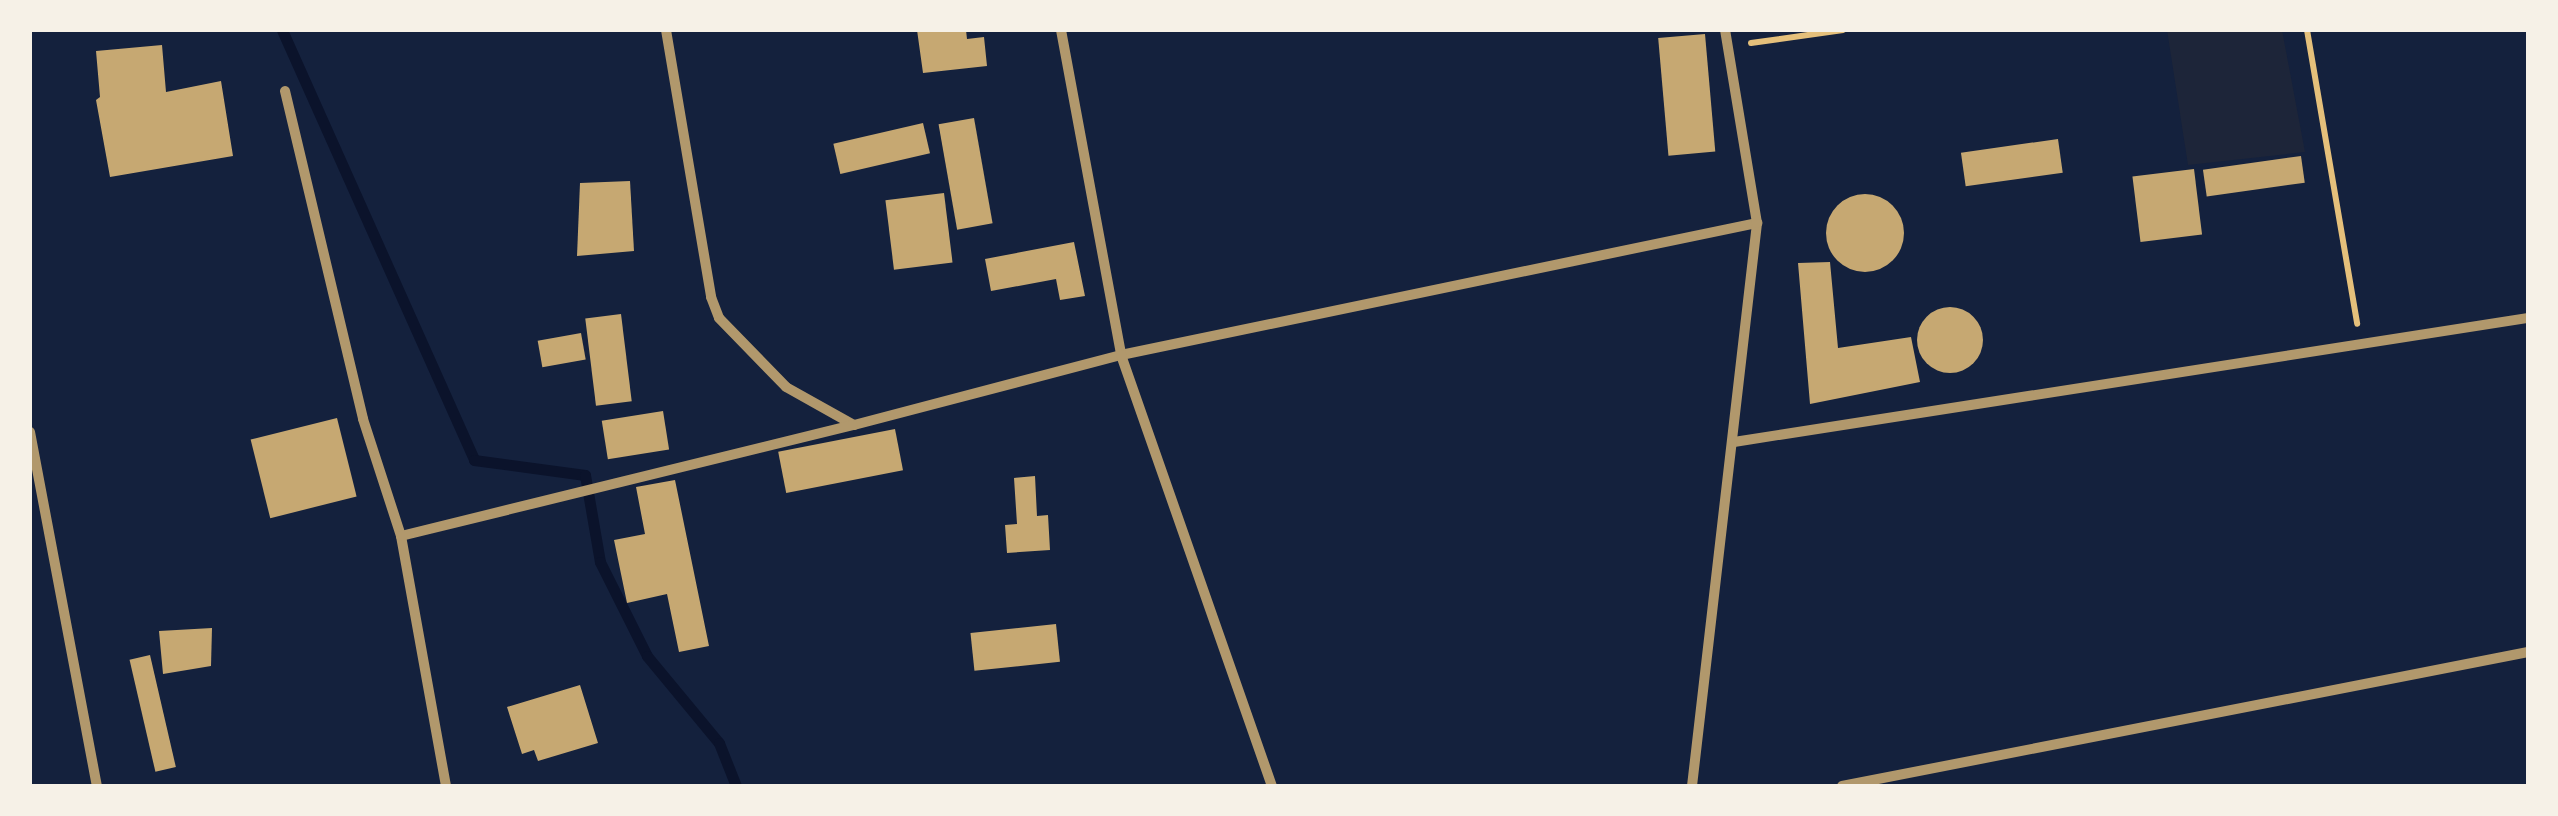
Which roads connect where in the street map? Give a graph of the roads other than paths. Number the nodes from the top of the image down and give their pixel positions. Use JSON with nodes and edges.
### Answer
{"nodes":[{"id":1,"x":666,"y":30,"type":"edge"},
{"id":2,"x":1060,"y":30,"type":"edge"},
{"id":3,"x":1725,"y":30,"type":"edge"},
{"id":4,"x":285,"y":90,"type":"dead end"},
{"id":5,"x":1758,"y":223,"type":"junction"},
{"id":6,"x":2528,"y":318,"type":"edge"},
{"id":7,"x":1121,"y":355,"type":"junction"},
{"id":8,"x":854,"y":425,"type":"junction"},
{"id":9,"x":30,"y":432,"type":"edge"},
{"id":10,"x":1734,"y":442,"type":"junction"},
{"id":11,"x":401,"y":536,"type":"junction"},
{"id":12,"x":2528,"y":652,"type":"edge"},
{"id":13,"x":98,"y":786,"type":"edge"},
{"id":14,"x":446,"y":786,"type":"edge"},
{"id":15,"x":1272,"y":786,"type":"edge"},
{"id":16,"x":1692,"y":786,"type":"edge"},
{"id":17,"x":1842,"y":786,"type":"edge"}],
"edges":[{"from":1,"to":8,"type":"street"},
{"from":2,"to":7,"type":"street"},
{"from":3,"to":5,"type":"street"},
{"from":4,"to":11,"type":"street"},
{"from":5,"to":7,"type":"street"},
{"from":5,"to":10,"type":"street"},
{"from":6,"to":10,"type":"street"},
{"from":7,"to":8,"type":"street"},
{"from":7,"to":15,"type":"street"},
{"from":8,"to":11,"type":"street"},
{"from":9,"to":13,"type":"street"},
{"from":10,"to":16,"type":"street"},
{"from":11,"to":14,"type":"street"},
{"from":12,"to":17,"type":"street"}]}
